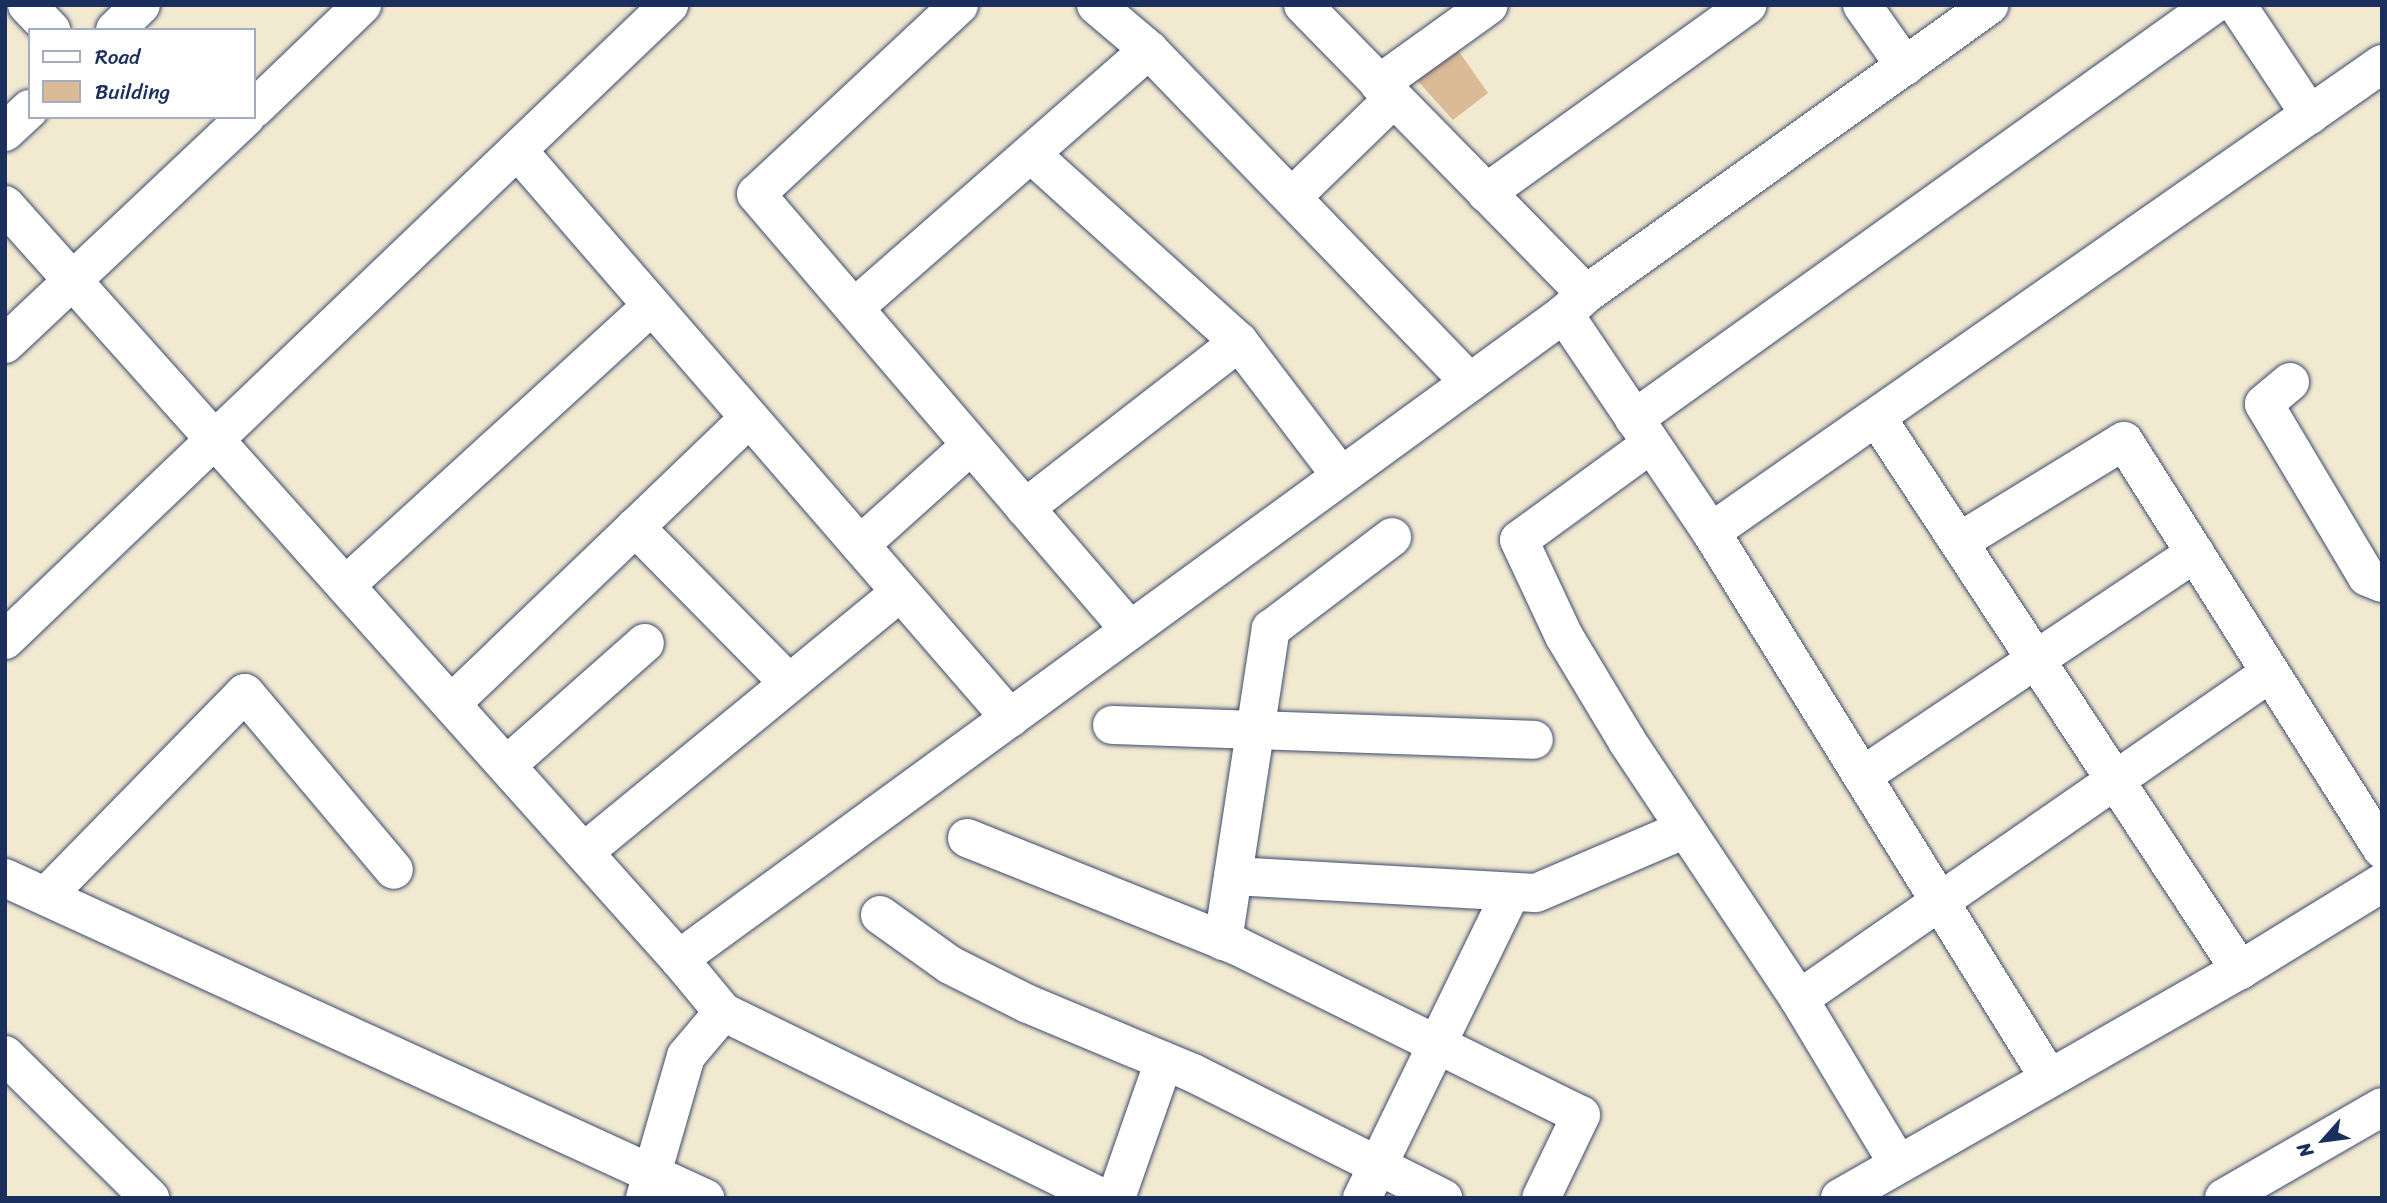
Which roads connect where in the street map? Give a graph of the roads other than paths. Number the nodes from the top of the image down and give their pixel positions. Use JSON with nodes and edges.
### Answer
{"nodes":[{"id":1,"x":27,"y":5,"type":"edge"},
{"id":2,"x":141,"y":5,"type":"edge"},
{"id":3,"x":362,"y":5,"type":"edge"},
{"id":4,"x":959,"y":5,"type":"edge"},
{"id":5,"x":1096,"y":5,"type":"edge"},
{"id":6,"x":1303,"y":5,"type":"edge"},
{"id":7,"x":1489,"y":5,"type":"edge"},
{"id":8,"x":1748,"y":5,"type":"edge"},
{"id":9,"x":1862,"y":5,"type":"edge"},
{"id":10,"x":1989,"y":5,"type":"edge"},
{"id":11,"x":2213,"y":5,"type":"edge"},
{"id":12,"x":2237,"y":5,"type":"edge"},
{"id":13,"x":647,"y":13,"type":"edge"},
{"id":14,"x":49,"y":28,"type":"edge"},
{"id":15,"x":117,"y":28,"type":"edge"},
{"id":16,"x":1149,"y":50,"type":"junction"},
{"id":17,"x":2382,"y":64,"type":"edge"},
{"id":18,"x":1905,"y":66,"type":"junction"},
{"id":19,"x":1387,"y":91,"type":"junction"},
{"id":20,"x":256,"y":107,"type":"edge"},
{"id":21,"x":28,"y":111,"type":"edge"},
{"id":22,"x":2310,"y":115,"type":"junction"},
{"id":23,"x":244,"y":119,"type":"edge"},
{"id":24,"x":5,"y":132,"type":"edge"},
{"id":25,"x":518,"y":152,"type":"junction"},
{"id":26,"x":1031,"y":154,"type":"junction"},
{"id":27,"x":1486,"y":193,"type":"junction"},
{"id":28,"x":1292,"y":197,"type":"junction"},
{"id":29,"x":5,"y":205,"type":"edge"},
{"id":30,"x":71,"y":281,"type":"junction"},
{"id":31,"x":1575,"y":304,"type":"junction"},
{"id":32,"x":652,"y":306,"type":"junction"},
{"id":33,"x":854,"y":308,"type":"junction"},
{"id":34,"x":1239,"y":342,"type":"junction"},
{"id":35,"x":5,"y":344,"type":"edge"},
{"id":36,"x":1471,"y":382,"type":"junction"},
{"id":37,"x":2290,"y":382,"type":"dead end"},
{"id":38,"x":749,"y":418,"type":"junction"},
{"id":39,"x":1877,"y":418,"type":"junction"},
{"id":40,"x":1643,"y":431,"type":"junction"},
{"id":41,"x":217,"y":439,"type":"junction"},
{"id":42,"x":971,"y":445,"type":"junction"},
{"id":43,"x":1341,"y":477,"type":"junction"},
{"id":44,"x":1025,"y":508,"type":"junction"},
{"id":45,"x":635,"y":527,"type":"junction"},
{"id":46,"x":1711,"y":533,"type":"junction"},
{"id":47,"x":1392,"y":537,"type":"dead end"},
{"id":48,"x":1959,"y":542,"type":"junction"},
{"id":49,"x":860,"y":545,"type":"junction"},
{"id":50,"x":2195,"y":553,"type":"junction"},
{"id":51,"x":2382,"y":583,"type":"edge"},
{"id":52,"x":346,"y":585,"type":"junction"},
{"id":53,"x":900,"y":592,"type":"junction"},
{"id":54,"x":1130,"y":630,"type":"junction"},
{"id":55,"x":5,"y":640,"type":"edge"},
{"id":56,"x":645,"y":643,"type":"dead end"},
{"id":57,"x":2036,"y":660,"type":"junction"},
{"id":58,"x":2270,"y":673,"type":"junction"},
{"id":59,"x":789,"y":683,"type":"junction"},
{"id":60,"x":452,"y":703,"type":"junction"},
{"id":61,"x":1010,"y":718,"type":"junction"},
{"id":62,"x":1112,"y":725,"type":"dead end"},
{"id":63,"x":1256,"y":731,"type":"junction"},
{"id":64,"x":1534,"y":740,"type":"dead end"},
{"id":65,"x":507,"y":765,"type":"junction"},
{"id":66,"x":1862,"y":776,"type":"junction"},
{"id":67,"x":2116,"y":780,"type":"junction"},
{"id":68,"x":1685,"y":829,"type":"junction"},
{"id":69,"x":967,"y":838,"type":"dead end"},
{"id":70,"x":2382,"y":849,"type":"edge"},
{"id":71,"x":584,"y":852,"type":"junction"},
{"id":72,"x":394,"y":870,"type":"dead end"},
{"id":73,"x":1233,"y":876,"type":"junction"},
{"id":74,"x":5,"y":878,"type":"edge"},
{"id":75,"x":2382,"y":883,"type":"edge"},
{"id":76,"x":1511,"y":892,"type":"junction"},
{"id":77,"x":46,"y":896,"type":"junction"},
{"id":78,"x":1940,"y":902,"type":"junction"},
{"id":79,"x":880,"y":915,"type":"dead end"},
{"id":80,"x":1223,"y":940,"type":"junction"},
{"id":81,"x":679,"y":959,"type":"junction"},
{"id":82,"x":2240,"y":970,"type":"junction"},
{"id":83,"x":1799,"y":999,"type":"junction"},
{"id":84,"x":723,"y":1012,"type":"junction"},
{"id":85,"x":1436,"y":1044,"type":"junction"},
{"id":86,"x":5,"y":1055,"type":"edge"},
{"id":87,"x":1164,"y":1060,"type":"junction"},
{"id":88,"x":2049,"y":1078,"type":"junction"},
{"id":89,"x":2382,"y":1107,"type":"edge"},
{"id":90,"x":1378,"y":1163,"type":"junction"},
{"id":91,"x":1898,"y":1164,"type":"junction"},
{"id":92,"x":648,"y":1184,"type":"edge"},
{"id":93,"x":150,"y":1198,"type":"edge"},
{"id":94,"x":705,"y":1198,"type":"edge"},
{"id":95,"x":1102,"y":1198,"type":"edge"},
{"id":96,"x":1116,"y":1198,"type":"edge"},
{"id":97,"x":1362,"y":1198,"type":"edge"},
{"id":98,"x":1443,"y":1198,"type":"edge"},
{"id":99,"x":1541,"y":1198,"type":"edge"},
{"id":100,"x":1840,"y":1198,"type":"edge"},
{"id":101,"x":2224,"y":1198,"type":"edge"}],
"edges":[{"from":1,"to":14,"type":"street"},
{"from":2,"to":15,"type":"street"},
{"from":3,"to":20,"type":"street"},
{"from":4,"to":33,"type":"street"},
{"from":5,"to":16,"type":"street"},
{"from":6,"to":19,"type":"street"},
{"from":7,"to":19,"type":"street"},
{"from":8,"to":27,"type":"street"},
{"from":9,"to":18,"type":"street"},
{"from":10,"to":18,"type":"street"},
{"from":11,"to":40,"type":"street"},
{"from":12,"to":22,"type":"street"},
{"from":13,"to":25,"type":"street"},
{"from":16,"to":26,"type":"street"},
{"from":16,"to":28,"type":"street"},
{"from":17,"to":22,"type":"street"},
{"from":18,"to":31,"type":"street"},
{"from":19,"to":27,"type":"street"},
{"from":19,"to":28,"type":"street"},
{"from":21,"to":24,"type":"street"},
{"from":22,"to":39,"type":"street"},
{"from":23,"to":30,"type":"street"},
{"from":25,"to":32,"type":"street"},
{"from":25,"to":41,"type":"street"},
{"from":26,"to":33,"type":"street"},
{"from":26,"to":34,"type":"street"},
{"from":27,"to":31,"type":"street"},
{"from":28,"to":36,"type":"street"},
{"from":29,"to":30,"type":"street"},
{"from":30,"to":35,"type":"street"},
{"from":30,"to":41,"type":"street"},
{"from":31,"to":36,"type":"street"},
{"from":31,"to":40,"type":"street"},
{"from":32,"to":38,"type":"street"},
{"from":32,"to":52,"type":"street"},
{"from":33,"to":42,"type":"street"},
{"from":34,"to":43,"type":"street"},
{"from":34,"to":44,"type":"street"},
{"from":36,"to":43,"type":"street"},
{"from":37,"to":51,"type":"street"},
{"from":38,"to":45,"type":"street"},
{"from":38,"to":49,"type":"street"},
{"from":39,"to":46,"type":"street"},
{"from":39,"to":48,"type":"street"},
{"from":40,"to":46,"type":"street"},
{"from":40,"to":68,"type":"street"},
{"from":41,"to":52,"type":"street"},
{"from":41,"to":55,"type":"street"},
{"from":42,"to":44,"type":"street"},
{"from":42,"to":49,"type":"street"},
{"from":43,"to":54,"type":"street"},
{"from":44,"to":54,"type":"street"},
{"from":45,"to":59,"type":"street"},
{"from":45,"to":60,"type":"street"},
{"from":46,"to":66,"type":"street"},
{"from":47,"to":63,"type":"street"},
{"from":48,"to":50,"type":"street"},
{"from":48,"to":57,"type":"street"},
{"from":49,"to":53,"type":"street"},
{"from":50,"to":57,"type":"street"},
{"from":50,"to":58,"type":"street"},
{"from":52,"to":60,"type":"street"},
{"from":53,"to":59,"type":"street"},
{"from":53,"to":61,"type":"street"},
{"from":54,"to":61,"type":"street"},
{"from":56,"to":65,"type":"street"},
{"from":57,"to":66,"type":"street"},
{"from":57,"to":67,"type":"street"},
{"from":58,"to":67,"type":"street"},
{"from":58,"to":70,"type":"street"},
{"from":59,"to":71,"type":"street"},
{"from":60,"to":65,"type":"street"},
{"from":61,"to":81,"type":"street"},
{"from":62,"to":63,"type":"street"},
{"from":63,"to":64,"type":"street"},
{"from":63,"to":73,"type":"street"},
{"from":65,"to":71,"type":"street"},
{"from":66,"to":78,"type":"street"},
{"from":67,"to":78,"type":"street"},
{"from":67,"to":82,"type":"street"},
{"from":68,"to":76,"type":"street"},
{"from":68,"to":83,"type":"street"},
{"from":69,"to":80,"type":"street"},
{"from":71,"to":81,"type":"street"},
{"from":72,"to":77,"type":"street"},
{"from":73,"to":76,"type":"street"},
{"from":73,"to":80,"type":"street"},
{"from":74,"to":77,"type":"street"},
{"from":75,"to":82,"type":"street"},
{"from":76,"to":85,"type":"street"},
{"from":77,"to":92,"type":"street"},
{"from":78,"to":83,"type":"street"},
{"from":78,"to":88,"type":"street"},
{"from":79,"to":87,"type":"street"},
{"from":80,"to":85,"type":"street"},
{"from":81,"to":84,"type":"street"},
{"from":82,"to":88,"type":"street"},
{"from":83,"to":91,"type":"street"},
{"from":84,"to":92,"type":"street"},
{"from":84,"to":95,"type":"street"},
{"from":85,"to":90,"type":"street"},
{"from":85,"to":99,"type":"street"},
{"from":86,"to":93,"type":"street"},
{"from":87,"to":90,"type":"street"},
{"from":87,"to":96,"type":"street"},
{"from":88,"to":91,"type":"street"},
{"from":89,"to":101,"type":"street"},
{"from":90,"to":97,"type":"street"},
{"from":90,"to":98,"type":"street"},
{"from":91,"to":100,"type":"street"},
{"from":92,"to":94,"type":"street"}]}
